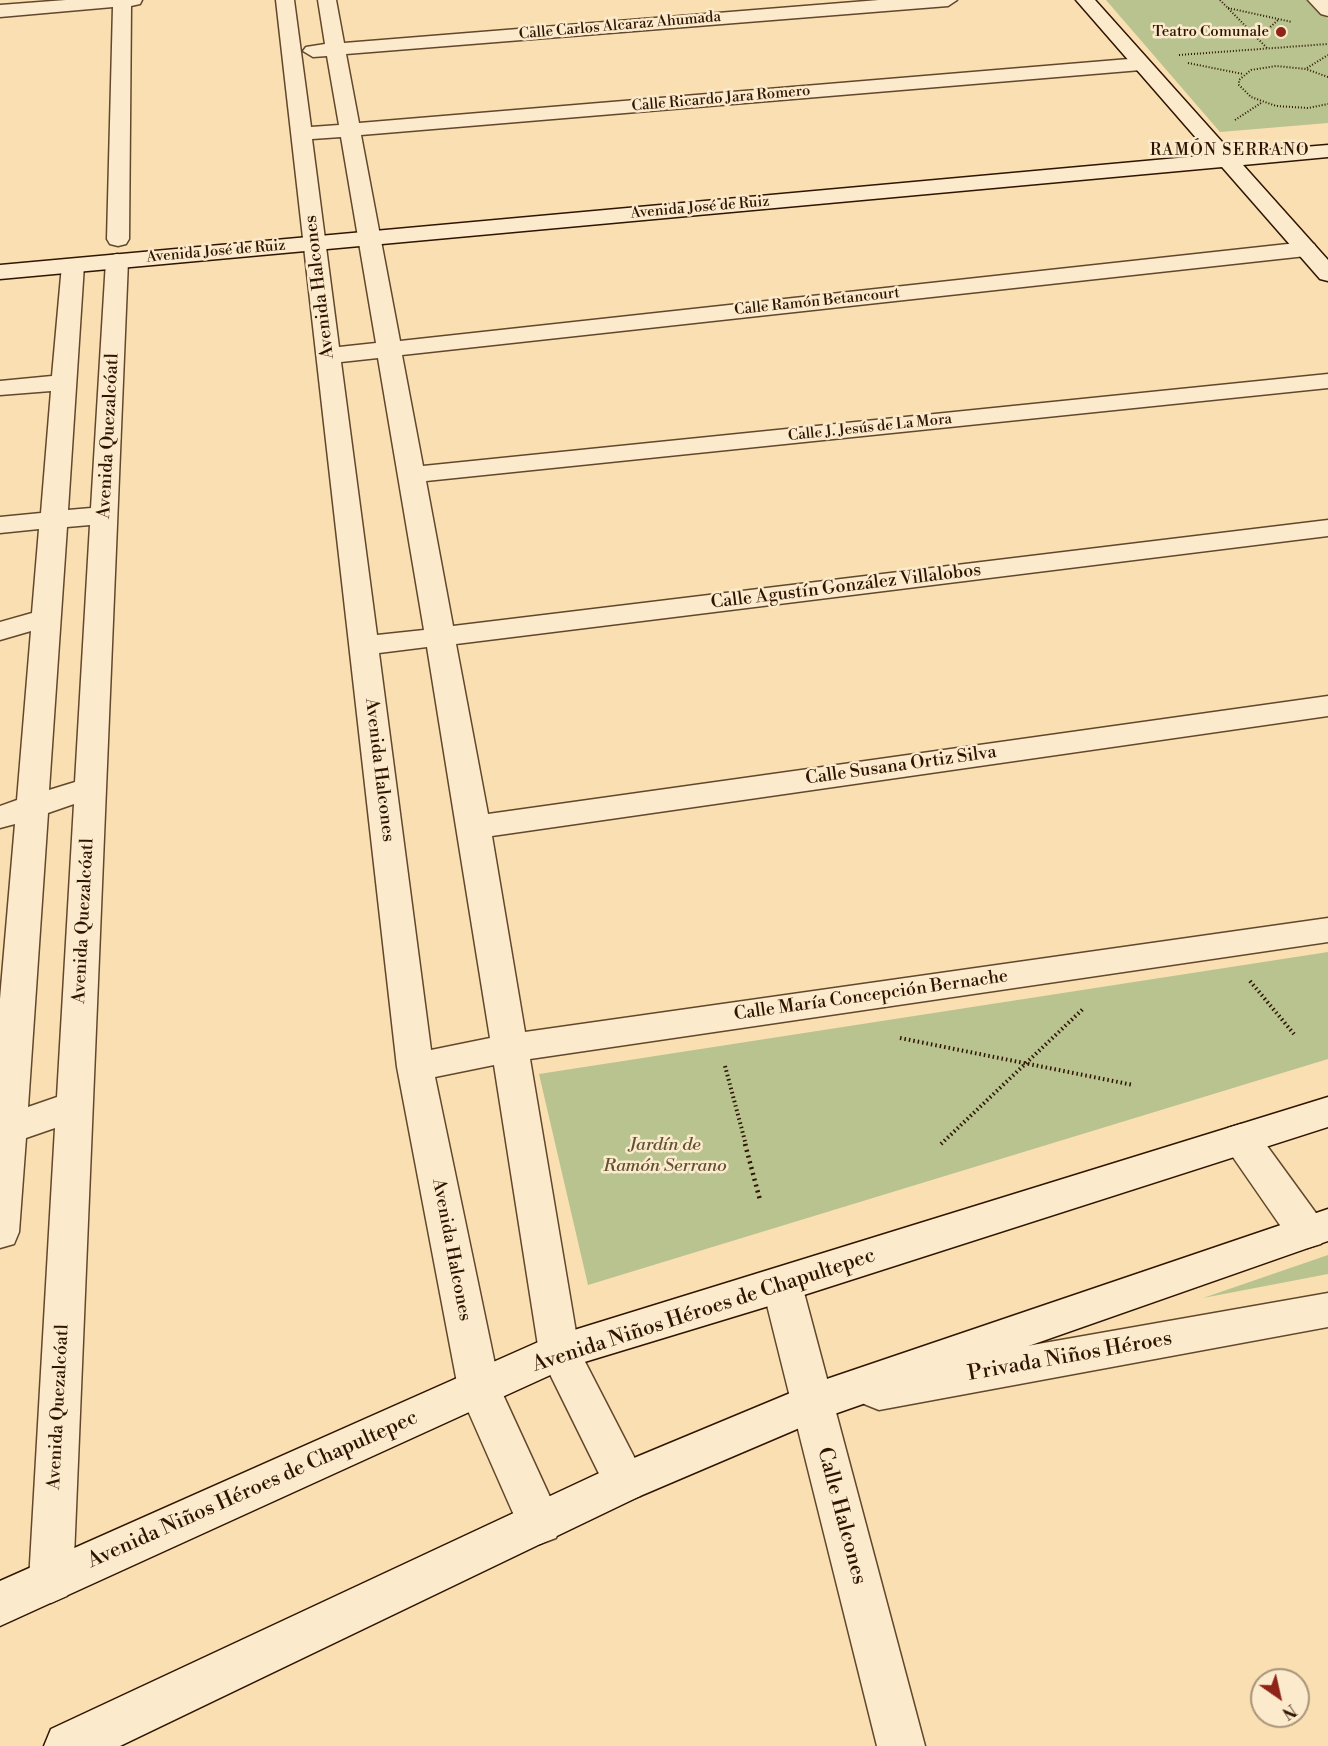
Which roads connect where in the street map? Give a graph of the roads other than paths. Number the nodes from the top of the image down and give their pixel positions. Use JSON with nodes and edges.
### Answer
{"nodes":[{"id":1,"x":127,"y":0,"type":"edge"},
{"id":2,"x":285,"y":0,"type":"edge"},
{"id":3,"x":327,"y":0,"type":"edge"},
{"id":4,"x":948,"y":0,"type":"edge"},
{"id":5,"x":1084,"y":0,"type":"edge"},
{"id":6,"x":1317,"y":0,"type":"edge"},
{"id":7,"x":1328,"y":10,"type":"edge"},
{"id":8,"x":0,"y":11,"type":"edge"},
{"id":9,"x":336,"y":49,"type":"junction"},
{"id":10,"x":291,"y":53,"type":"junction"},
{"id":11,"x":1141,"y":64,"type":"junction"},
{"id":12,"x":351,"y":129,"type":"junction"},
{"id":13,"x":1328,"y":132,"type":"edge"},
{"id":14,"x":301,"y":134,"type":"junction"},
{"id":15,"x":1211,"y":142,"type":"junction"},
{"id":16,"x":1328,"y":151,"type":"edge"},
{"id":17,"x":1227,"y":160,"type":"junction"},
{"id":18,"x":663,"y":191,"type":"dead end"},
{"id":19,"x":340,"y":225,"type":"junction"},
{"id":20,"x":141,"y":237,"type":"dead end"},
{"id":21,"x":110,"y":247,"type":"junction"},
{"id":22,"x":1306,"y":249,"type":"junction"},
{"id":23,"x":73,"y":266,"type":"junction"},
{"id":24,"x":0,"y":272,"type":"edge"},
{"id":25,"x":1328,"y":274,"type":"edge"},
{"id":26,"x":389,"y":348,"type":"junction"},
{"id":27,"x":328,"y":356,"type":"junction"},
{"id":28,"x":1328,"y":381,"type":"edge"},
{"id":29,"x":64,"y":382,"type":"junction"},
{"id":30,"x":0,"y":388,"type":"edge"},
{"id":31,"x":412,"y":475,"type":"junction"},
{"id":32,"x":105,"y":515,"type":"junction"},
{"id":33,"x":54,"y":520,"type":"junction"},
{"id":34,"x":0,"y":525,"type":"edge"},
{"id":35,"x":1328,"y":528,"type":"edge"},
{"id":36,"x":46,"y":618,"type":"junction"},
{"id":37,"x":0,"y":631,"type":"edge"},
{"id":38,"x":441,"y":636,"type":"junction"},
{"id":39,"x":364,"y":646,"type":"junction"},
{"id":40,"x":1328,"y":706,"type":"edge"},
{"id":41,"x":90,"y":788,"type":"junction"},
{"id":42,"x":32,"y":807,"type":"junction"},
{"id":43,"x":0,"y":817,"type":"edge"},
{"id":44,"x":474,"y":827,"type":"junction"},
{"id":45,"x":1328,"y":930,"type":"edge"},
{"id":46,"x":510,"y":1048,"type":"junction"},
{"id":47,"x":415,"y":1068,"type":"junction"},
{"id":48,"x":75,"y":1106,"type":"junction"},
{"id":49,"x":1328,"y":1112,"type":"edge"},
{"id":50,"x":4,"y":1131,"type":"edge"},
{"id":51,"x":1241,"y":1139,"type":"junction"},
{"id":52,"x":1318,"y":1228,"type":"edge"},
{"id":53,"x":0,"y":1232,"type":"edge"},
{"id":54,"x":782,"y":1285,"type":"junction"},
{"id":55,"x":1328,"y":1310,"type":"edge"},
{"id":56,"x":559,"y":1352,"type":"junction"},
{"id":57,"x":479,"y":1388,"type":"junction"},
{"id":58,"x":812,"y":1403,"type":"junction"},
{"id":59,"x":625,"y":1482,"type":"junction"},
{"id":60,"x":540,"y":1523,"type":"junction"},
{"id":61,"x":51,"y":1581,"type":"junction"},
{"id":62,"x":0,"y":1604,"type":"edge"},
{"id":63,"x":68,"y":1746,"type":"edge"},
{"id":64,"x":901,"y":1746,"type":"edge"}],
"edges":[{"from":1,"to":8,"type":"street"},
{"from":1,"to":21,"type":"street","name":"Avenida Quezalcóatl"},
{"from":2,"to":10,"type":"street","name":"Avenida Halcones"},
{"from":3,"to":9,"type":"street","name":"Avenida Halcones"},
{"from":4,"to":9,"type":"street","name":"Calle Carlos Alcaraz Ahumada"},
{"from":5,"to":11,"type":"street"},
{"from":6,"to":7,"type":"street"},
{"from":9,"to":10,"type":"street","name":"Calle Carlos Alcaraz Ahumada"},
{"from":9,"to":12,"type":"street","name":"Avenida Halcones"},
{"from":10,"to":14,"type":"street","name":"Avenida Halcones"},
{"from":11,"to":12,"type":"street","name":"Calle Ricardo Jara Romero"},
{"from":11,"to":15,"type":"street"},
{"from":12,"to":14,"type":"street","name":"Calle Ricardo Jara Romero"},
{"from":12,"to":19,"type":"street","name":"Avenida Halcones"},
{"from":13,"to":15,"type":"street","name":"Avenida José de Ruiz"},
{"from":14,"to":19,"type":"street","name":"Avenida Halcones"},
{"from":15,"to":17,"type":"street"},
{"from":15,"to":18,"type":"street","name":"Avenida José de Ruiz"},
{"from":16,"to":17,"type":"street","name":"Avenida José de Ruiz"},
{"from":17,"to":19,"type":"street","name":"Avenida José de Ruiz"},
{"from":17,"to":22,"type":"street"},
{"from":19,"to":21,"type":"street","name":"Avenida José de Ruiz"},
{"from":19,"to":26,"type":"street","name":"Avenida Halcones"},
{"from":19,"to":27,"type":"street","name":"Avenida Halcones"},
{"from":20,"to":21,"type":"street","name":"Avenida José de Ruiz"},
{"from":21,"to":23,"type":"street","name":"Avenida José de Ruiz"},
{"from":21,"to":32,"type":"street","name":"Avenida Quezalcóatl"},
{"from":22,"to":25,"type":"street"},
{"from":22,"to":26,"type":"street","name":"Calle Ramón Betancourt"},
{"from":23,"to":24,"type":"street","name":"Avenida José de Ruiz"},
{"from":23,"to":29,"type":"street"},
{"from":26,"to":27,"type":"street","name":"Calle Ramón Betancourt"},
{"from":26,"to":31,"type":"street","name":"Avenida Halcones"},
{"from":27,"to":39,"type":"street","name":"Avenida Halcones"},
{"from":28,"to":31,"type":"street","name":"Calle J. Jesús de La Mora"},
{"from":29,"to":30,"type":"street"},
{"from":29,"to":33,"type":"street"},
{"from":31,"to":38,"type":"street","name":"Avenida Halcones"},
{"from":32,"to":33,"type":"street"},
{"from":32,"to":41,"type":"street","name":"Avenida Quezalcóatl"},
{"from":33,"to":34,"type":"street"},
{"from":33,"to":36,"type":"street"},
{"from":35,"to":38,"type":"street","name":"Calle Agustín González Villalobos"},
{"from":36,"to":37,"type":"street"},
{"from":36,"to":42,"type":"street"},
{"from":38,"to":39,"type":"street","name":"Calle Agustín González Villalobos"},
{"from":38,"to":44,"type":"street","name":"Avenida Halcones"},
{"from":39,"to":47,"type":"street","name":"Avenida Halcones"},
{"from":40,"to":44,"type":"street","name":"Calle Susana Ortiz Silva"},
{"from":41,"to":42,"type":"street"},
{"from":41,"to":48,"type":"street","name":"Avenida Quezalcóatl"},
{"from":42,"to":43,"type":"street"},
{"from":42,"to":50,"type":"street"},
{"from":44,"to":46,"type":"street","name":"Avenida Halcones"},
{"from":45,"to":46,"type":"street","name":"Calle María Concepción Bernache"},
{"from":46,"to":47,"type":"street","name":"Calle María Concepción Bernache"},
{"from":46,"to":56,"type":"street","name":"Avenida Halcones"},
{"from":47,"to":57,"type":"street","name":"Avenida Halcones"},
{"from":48,"to":50,"type":"street"},
{"from":48,"to":61,"type":"street","name":"Avenida Quezalcóatl"},
{"from":49,"to":51,"type":"street","name":"Avenida Niños Héroes de Chapultepec"},
{"from":50,"to":53,"type":"street"},
{"from":51,"to":52,"type":"street"},
{"from":51,"to":54,"type":"street","name":"Avenida Niños Héroes de Chapultepec"},
{"from":52,"to":58,"type":"street"},
{"from":54,"to":56,"type":"street","name":"Avenida Niños Héroes de Chapultepec"},
{"from":54,"to":58,"type":"street","name":"Calle Halcones"},
{"from":55,"to":58,"type":"street","name":"Privada Niños Héroes"},
{"from":56,"to":57,"type":"street","name":"Avenida Niños Héroes de Chapultepec"},
{"from":56,"to":59,"type":"street","name":"Avenida Halcones"},
{"from":57,"to":60,"type":"street","name":"Avenida Halcones"},
{"from":57,"to":61,"type":"street","name":"Avenida Niños Héroes de Chapultepec"},
{"from":58,"to":59,"type":"street"},
{"from":58,"to":64,"type":"street","name":"Calle Halcones"},
{"from":59,"to":60,"type":"street"},
{"from":60,"to":63,"type":"street"},
{"from":61,"to":62,"type":"street","name":"Avenida Niños Héroes de Chapultepec"}]}
